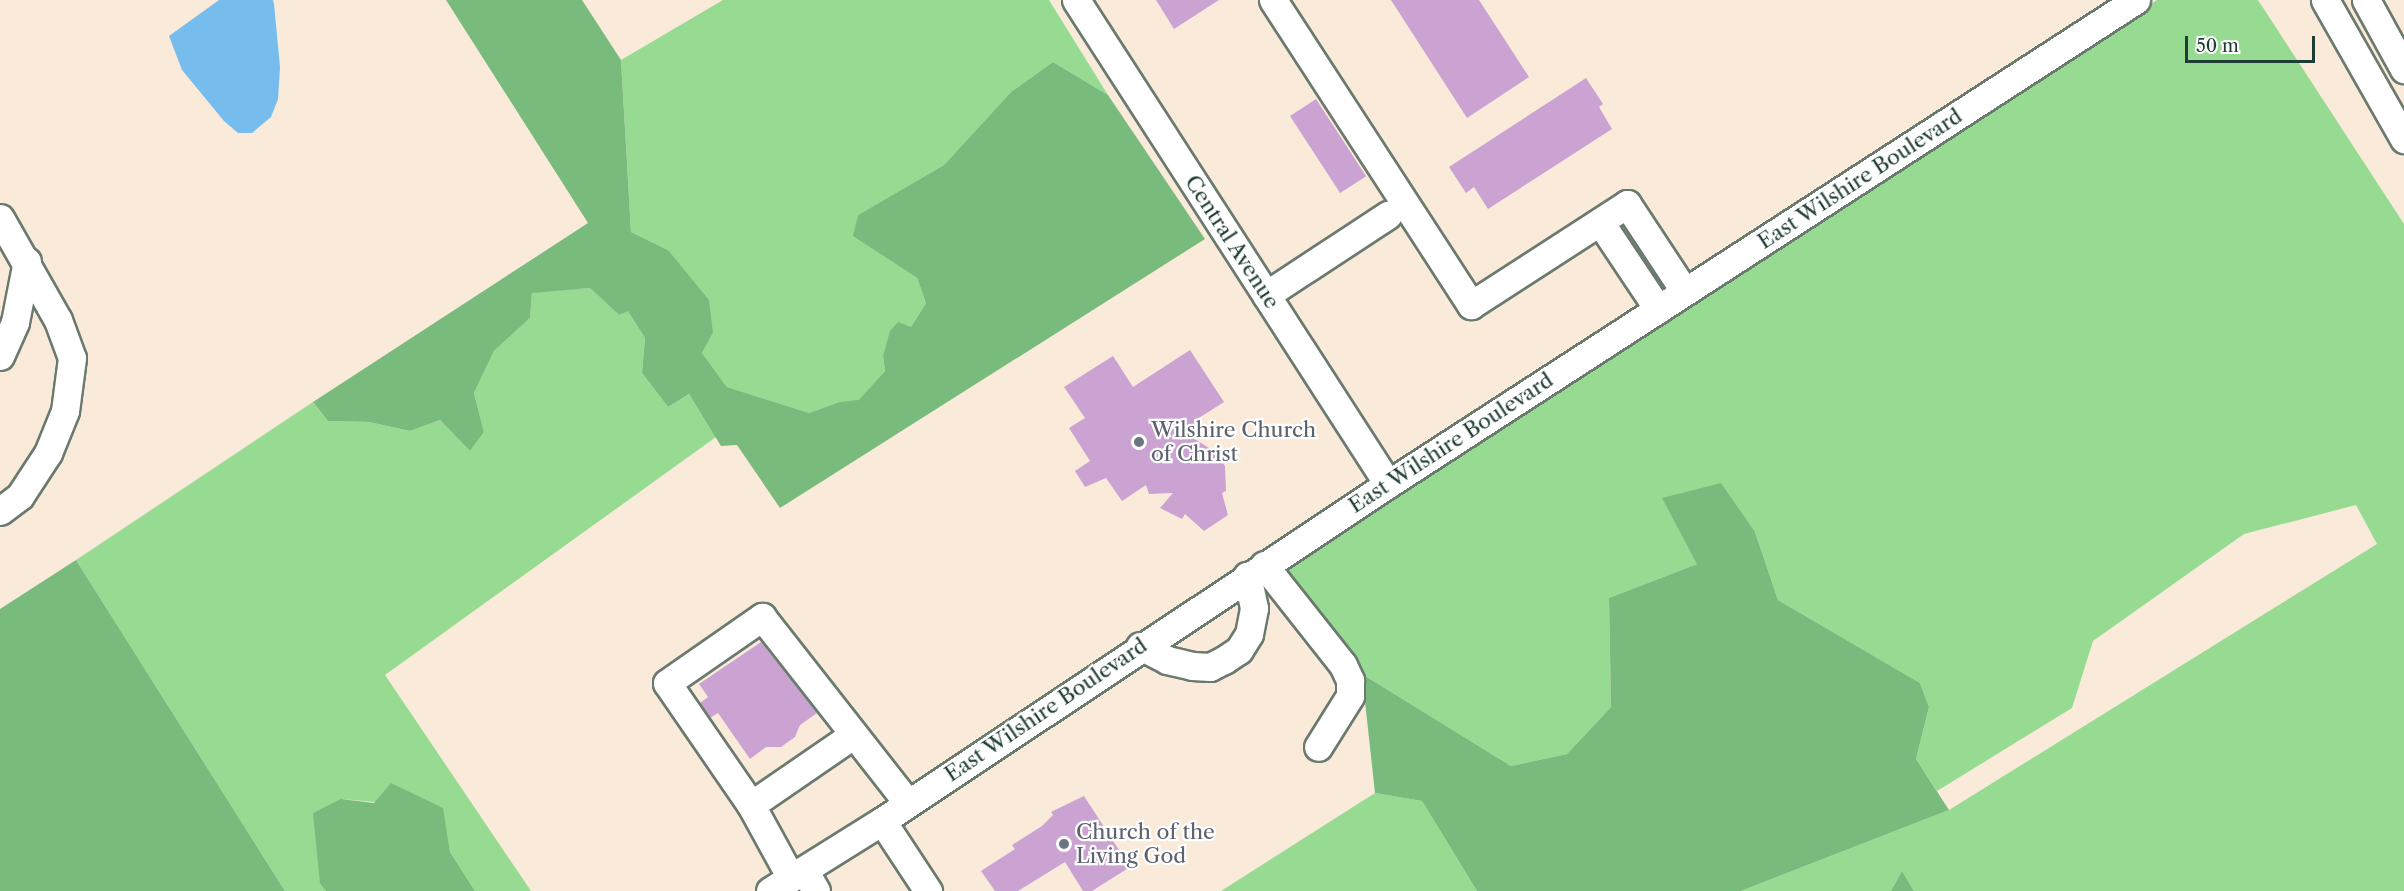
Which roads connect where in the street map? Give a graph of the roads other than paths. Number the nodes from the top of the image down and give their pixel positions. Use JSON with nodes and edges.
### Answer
{"nodes":[{"id":1,"x":1076,"y":0,"type":"edge"},
{"id":2,"x":1273,"y":0,"type":"edge"},
{"id":3,"x":2136,"y":0,"type":"edge"},
{"id":4,"x":2325,"y":0,"type":"edge"},
{"id":5,"x":2366,"y":0,"type":"edge"},
{"id":6,"x":2404,"y":69,"type":"edge"},
{"id":7,"x":2404,"y":139,"type":"edge"},
{"id":8,"x":1388,"y":215,"type":"dead end"},
{"id":9,"x":0,"y":218,"type":"edge"},
{"id":10,"x":1600,"y":222,"type":"junction"},
{"id":11,"x":27,"y":261,"type":"junction"},
{"id":12,"x":1685,"y":292,"type":"junction"},
{"id":13,"x":1266,"y":295,"type":"junction"},
{"id":14,"x":1658,"y":309,"type":"junction"},
{"id":15,"x":0,"y":356,"type":"edge"},
{"id":16,"x":1388,"y":484,"type":"junction"},
{"id":17,"x":0,"y":511,"type":"edge"},
{"id":18,"x":1255,"y":571,"type":"junction"},
{"id":19,"x":1140,"y":646,"type":"junction"},
{"id":20,"x":853,"y":735,"type":"junction"},
{"id":21,"x":1318,"y":747,"type":"dead end"},
{"id":22,"x":908,"y":803,"type":"junction"},
{"id":23,"x":751,"y":805,"type":"junction"},
{"id":24,"x":882,"y":821,"type":"junction"},
{"id":25,"x":795,"y":882,"type":"edge"},
{"id":26,"x":928,"y":891,"type":"edge"}],
"edges":[{"from":1,"to":13,"type":"street","name":"Central Avenue"},
{"from":2,"to":10,"type":"street"},
{"from":3,"to":12,"type":"street","name":"East Wilshire Boulevard"},
{"from":4,"to":7,"type":"street"},
{"from":5,"to":6,"type":"street"},
{"from":8,"to":13,"type":"street"},
{"from":9,"to":11,"type":"street"},
{"from":10,"to":12,"type":"street"},
{"from":10,"to":14,"type":"street"},
{"from":11,"to":15,"type":"street"},
{"from":11,"to":17,"type":"street"},
{"from":12,"to":14,"type":"street","name":"East Wilshire Boulevard"},
{"from":13,"to":16,"type":"street","name":"Central Avenue"},
{"from":14,"to":16,"type":"street","name":"East Wilshire Boulevard"},
{"from":16,"to":18,"type":"street","name":"East Wilshire Boulevard"},
{"from":18,"to":19,"type":"street","name":"East Wilshire Boulevard"},
{"from":18,"to":19,"type":"street"},
{"from":18,"to":21,"type":"street"},
{"from":19,"to":22,"type":"street","name":"East Wilshire Boulevard"},
{"from":20,"to":22,"type":"street"},
{"from":20,"to":23,"type":"street"},
{"from":20,"to":23,"type":"street"},
{"from":22,"to":24,"type":"street","name":"East Wilshire Boulevard"},
{"from":23,"to":25,"type":"street"},
{"from":24,"to":25,"type":"street","name":"East Wilshire Boulevard"},
{"from":24,"to":26,"type":"street"}]}
